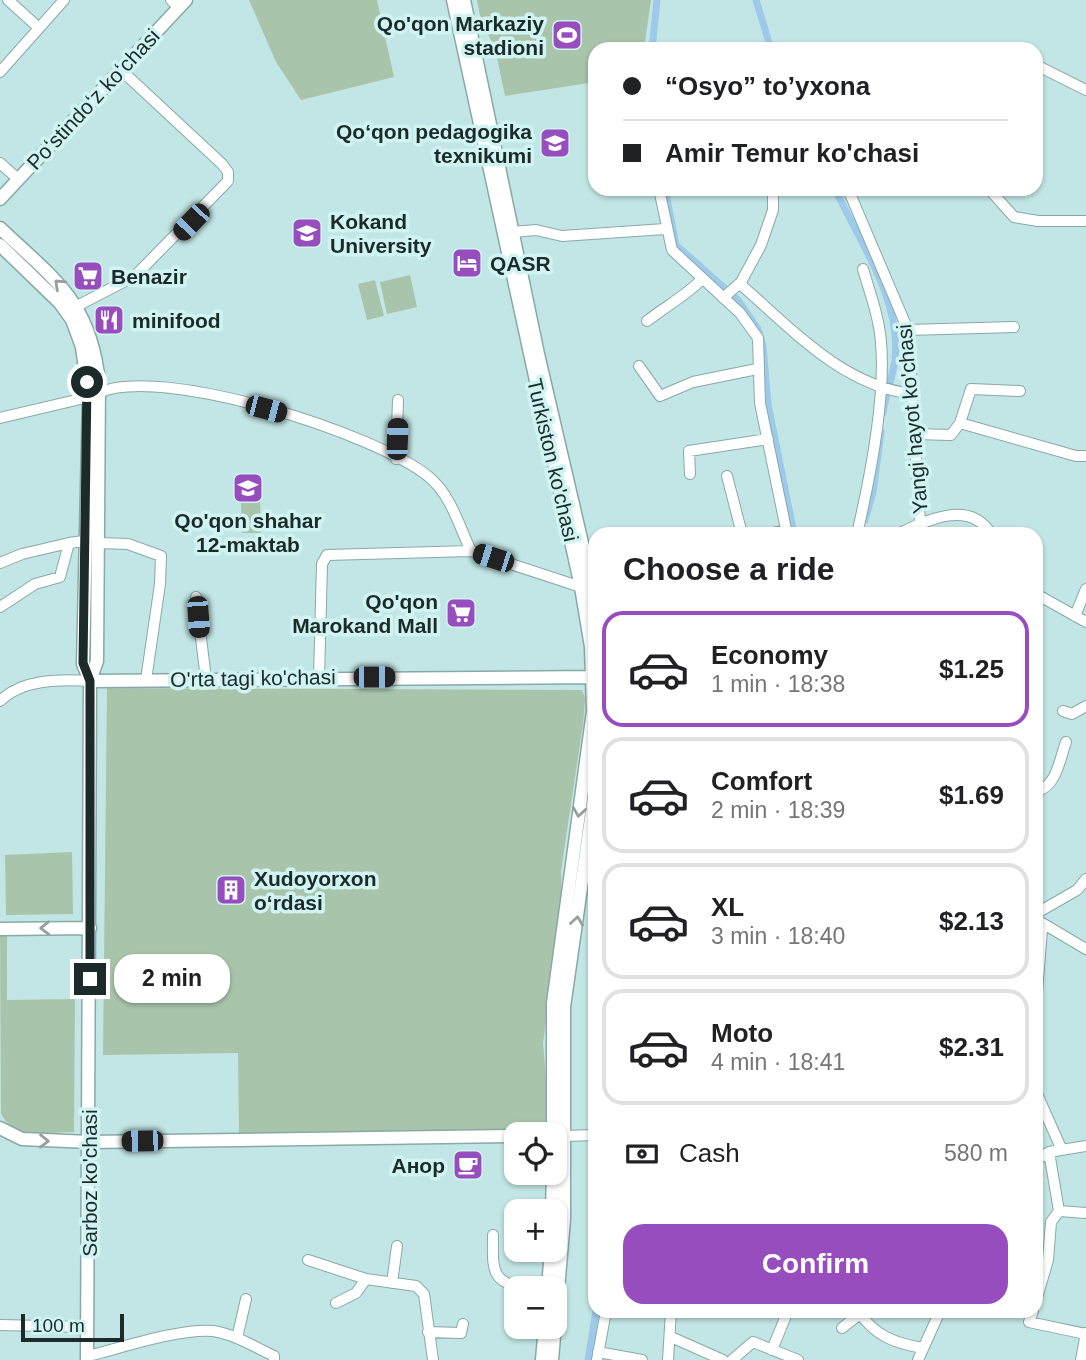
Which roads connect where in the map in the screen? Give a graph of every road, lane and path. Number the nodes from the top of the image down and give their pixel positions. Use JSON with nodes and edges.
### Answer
{"nodes":[{"id":1,"x":8,"y":0,"type":"edge"},
{"id":2,"x":64,"y":0,"type":"edge"},
{"id":3,"x":453,"y":0,"type":"edge"},
{"id":4,"x":464,"y":0,"type":"edge"},
{"id":5,"x":179,"y":3,"type":"edge"},
{"id":6,"x":39,"y":28,"type":"junction"},
{"id":7,"x":1043,"y":68,"type":"edge"},
{"id":8,"x":121,"y":70,"type":"junction"},
{"id":9,"x":0,"y":72,"type":"edge"},
{"id":10,"x":1086,"y":90,"type":"edge"},
{"id":11,"x":0,"y":163,"type":"edge"},
{"id":12,"x":18,"y":179,"type":"junction"},
{"id":13,"x":660,"y":196,"type":"edge"},
{"id":14,"x":773,"y":196,"type":"edge"},
{"id":15,"x":851,"y":196,"type":"edge"},
{"id":16,"x":995,"y":196,"type":"edge"},
{"id":17,"x":0,"y":199,"type":"edge"},
{"id":18,"x":1086,"y":221,"type":"edge"},
{"id":19,"x":0,"y":228,"type":"edge"},
{"id":20,"x":666,"y":229,"type":"junction"},
{"id":21,"x":513,"y":232,"type":"junction"},
{"id":22,"x":0,"y":245,"type":"edge"},
{"id":23,"x":863,"y":270,"type":"dead end"},
{"id":24,"x":702,"y":279,"type":"junction"},
{"id":25,"x":738,"y":285,"type":"junction"},
{"id":26,"x":725,"y":296,"type":"junction"},
{"id":27,"x":77,"y":306,"type":"junction"},
{"id":28,"x":647,"y":320,"type":"dead end"},
{"id":29,"x":1014,"y":327,"type":"dead end"},
{"id":30,"x":908,"y":330,"type":"junction"},
{"id":31,"x":88,"y":344,"type":"junction"},
{"id":32,"x":639,"y":366,"type":"dead end"},
{"id":33,"x":757,"y":369,"type":"junction"},
{"id":34,"x":881,"y":388,"type":"junction"},
{"id":35,"x":1020,"y":391,"type":"dead end"},
{"id":36,"x":913,"y":394,"type":"junction"},
{"id":37,"x":94,"y":395,"type":"junction"},
{"id":38,"x":398,"y":400,"type":"dead end"},
{"id":39,"x":0,"y":418,"type":"edge"},
{"id":40,"x":960,"y":423,"type":"junction"},
{"id":41,"x":915,"y":434,"type":"junction"},
{"id":42,"x":768,"y":439,"type":"junction"},
{"id":43,"x":1086,"y":456,"type":"edge"},
{"id":44,"x":396,"y":459,"type":"junction"},
{"id":45,"x":691,"y":474,"type":"dead end"},
{"id":46,"x":727,"y":476,"type":"dead end"},
{"id":47,"x":920,"y":523,"type":"junction"},
{"id":48,"x":740,"y":527,"type":"edge"},
{"id":49,"x":785,"y":527,"type":"edge"},
{"id":50,"x":859,"y":527,"type":"edge"},
{"id":51,"x":912,"y":527,"type":"edge"},
{"id":52,"x":922,"y":527,"type":"edge"},
{"id":53,"x":986,"y":527,"type":"edge"},
{"id":54,"x":84,"y":541,"type":"junction"},
{"id":55,"x":69,"y":543,"type":"junction"},
{"id":56,"x":99,"y":543,"type":"junction"},
{"id":57,"x":471,"y":551,"type":"junction"},
{"id":58,"x":0,"y":563,"type":"edge"},
{"id":59,"x":588,"y":568,"type":"edge"},
{"id":60,"x":581,"y":587,"type":"junction"},
{"id":61,"x":1086,"y":589,"type":"edge"},
{"id":62,"x":196,"y":597,"type":"dead end"},
{"id":63,"x":1043,"y":598,"type":"edge"},
{"id":64,"x":0,"y":607,"type":"edge"},
{"id":65,"x":1075,"y":616,"type":"junction"},
{"id":66,"x":1086,"y":622,"type":"edge"},
{"id":67,"x":588,"y":635,"type":"edge"},
{"id":68,"x":319,"y":677,"type":"junction"},
{"id":69,"x":588,"y":677,"type":"edge"},
{"id":70,"x":206,"y":679,"type":"junction"},
{"id":71,"x":146,"y":680,"type":"junction"},
{"id":72,"x":90,"y":681,"type":"junction"},
{"id":73,"x":0,"y":701,"type":"edge"},
{"id":74,"x":1086,"y":706,"type":"edge"},
{"id":75,"x":1063,"y":711,"type":"dead end"},
{"id":76,"x":1066,"y":742,"type":"dead end"},
{"id":77,"x":588,"y":750,"type":"edge"},
{"id":78,"x":1043,"y":789,"type":"edge"},
{"id":79,"x":1086,"y":879,"type":"edge"},
{"id":80,"x":588,"y":881,"type":"edge"},
{"id":81,"x":1043,"y":920,"type":"edge"},
{"id":82,"x":1043,"y":925,"type":"edge"},
{"id":83,"x":90,"y":928,"type":"junction"},
{"id":84,"x":0,"y":929,"type":"edge"},
{"id":85,"x":1086,"y":949,"type":"edge"},
{"id":86,"x":1043,"y":1108,"type":"edge"},
{"id":87,"x":557,"y":1122,"type":"edge"},
{"id":88,"x":558,"y":1122,"type":"edge"},
{"id":89,"x":0,"y":1129,"type":"edge"},
{"id":90,"x":567,"y":1135,"type":"edge"},
{"id":91,"x":588,"y":1135,"type":"edge"},
{"id":92,"x":504,"y":1136,"type":"edge"},
{"id":93,"x":89,"y":1142,"type":"junction"},
{"id":94,"x":1086,"y":1146,"type":"edge"},
{"id":95,"x":1061,"y":1148,"type":"junction"},
{"id":96,"x":1049,"y":1152,"type":"junction"},
{"id":97,"x":1043,"y":1156,"type":"edge"},
{"id":98,"x":561,"y":1185,"type":"edge"},
{"id":99,"x":1059,"y":1211,"type":"junction"},
{"id":100,"x":1086,"y":1213,"type":"edge"},
{"id":101,"x":493,"y":1235,"type":"dead end"},
{"id":102,"x":397,"y":1246,"type":"dead end"},
{"id":103,"x":308,"y":1260,"type":"dead end"},
{"id":104,"x":1043,"y":1263,"type":"edge"},
{"id":105,"x":366,"y":1279,"type":"junction"},
{"id":106,"x":392,"y":1283,"type":"junction"},
{"id":107,"x":504,"y":1283,"type":"edge"},
{"id":108,"x":246,"y":1299,"type":"dead end"},
{"id":109,"x":336,"y":1303,"type":"dead end"},
{"id":110,"x":605,"y":1318,"type":"edge"},
{"id":111,"x":671,"y":1318,"type":"edge"},
{"id":112,"x":785,"y":1318,"type":"dead end"},
{"id":113,"x":853,"y":1318,"type":"edge"},
{"id":114,"x":863,"y":1318,"type":"edge"},
{"id":115,"x":937,"y":1318,"type":"edge"},
{"id":116,"x":1031,"y":1318,"type":"edge"},
{"id":117,"x":463,"y":1324,"type":"dead end"},
{"id":118,"x":0,"y":1325,"type":"edge"},
{"id":119,"x":88,"y":1327,"type":"junction"},
{"id":120,"x":842,"y":1328,"type":"dead end"},
{"id":121,"x":429,"y":1332,"type":"junction"},
{"id":122,"x":1086,"y":1333,"type":"edge"},
{"id":123,"x":671,"y":1337,"type":"junction"},
{"id":124,"x":237,"y":1338,"type":"junction"},
{"id":125,"x":544,"y":1339,"type":"edge"},
{"id":126,"x":923,"y":1348,"type":"junction"},
{"id":127,"x":772,"y":1350,"type":"junction"},
{"id":128,"x":598,"y":1356,"type":"edge"},
{"id":129,"x":88,"y":1358,"type":"edge"},
{"id":130,"x":274,"y":1360,"type":"edge"},
{"id":131,"x":433,"y":1360,"type":"edge"},
{"id":132,"x":542,"y":1360,"type":"edge"},
{"id":133,"x":552,"y":1360,"type":"edge"},
{"id":134,"x":642,"y":1360,"type":"edge"},
{"id":135,"x":668,"y":1360,"type":"edge"},
{"id":136,"x":723,"y":1360,"type":"edge"},
{"id":137,"x":732,"y":1360,"type":"edge"},
{"id":138,"x":798,"y":1360,"type":"edge"},
{"id":139,"x":918,"y":1360,"type":"edge"},
{"id":140,"x":1080,"y":1360,"type":"edge"}],
"edges":[{"from":1,"to":6,"type":"street"},
{"from":2,"to":6,"type":"street"},
{"from":3,"to":60,"type":"main road","name":"Turkiston ko'chasi"},
{"from":4,"to":21,"type":"main road","name":"Turkiston ko'chasi"},
{"from":5,"to":8,"type":"main road","name":"Poʻstindoʻz koʻchasi"},
{"from":6,"to":9,"type":"street"},
{"from":7,"to":10,"type":"street"},
{"from":8,"to":12,"type":"main road","name":"Poʻstindoʻz koʻchasi"},
{"from":8,"to":27,"type":"street"},
{"from":11,"to":12,"type":"street"},
{"from":12,"to":17,"type":"main road","name":"Poʻstindoʻz koʻchasi"},
{"from":13,"to":20,"type":"street"},
{"from":14,"to":25,"type":"street"},
{"from":15,"to":30,"type":"street","name":"Yangi hayot ko'chasi"},
{"from":16,"to":18,"type":"street"},
{"from":27,"to":19,"type":"main road","one_way":true},
{"from":20,"to":21,"type":"street"},
{"from":20,"to":24,"type":"street"},
{"from":21,"to":59,"type":"main road","name":"Turkiston ko'chasi"},
{"from":22,"to":31,"type":"main road"},
{"from":23,"to":34,"type":"street"},
{"from":24,"to":26,"type":"street"},
{"from":24,"to":28,"type":"street"},
{"from":25,"to":26,"type":"street"},
{"from":25,"to":34,"type":"street"},
{"from":26,"to":33,"type":"street"},
{"from":27,"to":31,"type":"main road"},
{"from":29,"to":30,"type":"street"},
{"from":30,"to":36,"type":"street","name":"Yangi hayot ko'chasi"},
{"from":31,"to":37,"type":"main road"},
{"from":32,"to":33,"type":"street"},
{"from":33,"to":42,"type":"street"},
{"from":34,"to":36,"type":"street"},
{"from":34,"to":50,"type":"street"},
{"from":35,"to":40,"type":"street"},
{"from":36,"to":41,"type":"street","name":"Yangi hayot ko'chasi"},
{"from":37,"to":39,"type":"street"},
{"from":37,"to":44,"type":"street"},
{"from":37,"to":54,"type":"main road"},
{"from":37,"to":56,"type":"main road"},
{"from":38,"to":44,"type":"street"},
{"from":40,"to":41,"type":"street"},
{"from":40,"to":43,"type":"street"},
{"from":41,"to":47,"type":"street","name":"Yangi hayot ko'chasi"},
{"from":42,"to":45,"type":"street"},
{"from":42,"to":49,"type":"street"},
{"from":44,"to":57,"type":"street"},
{"from":46,"to":48,"type":"street"},
{"from":47,"to":51,"type":"street"},
{"from":47,"to":52,"type":"street","name":"Yangi hayot ko'chasi"},
{"from":47,"to":53,"type":"street"},
{"from":54,"to":55,"type":"street"},
{"from":54,"to":72,"type":"main road"},
{"from":55,"to":58,"type":"street"},
{"from":55,"to":64,"type":"street"},
{"from":56,"to":71,"type":"street"},
{"from":56,"to":72,"type":"main road"},
{"from":57,"to":60,"type":"street"},
{"from":57,"to":68,"type":"street"},
{"from":60,"to":67,"type":"main road","name":"Turkiston ko'chasi"},
{"from":61,"to":65,"type":"street"},
{"from":62,"to":70,"type":"street"},
{"from":63,"to":65,"type":"street"},
{"from":65,"to":66,"type":"street"},
{"from":68,"to":69,"type":"main road","name":"O'rta tagi ko'chasi"},
{"from":68,"to":70,"type":"main road","name":"O'rta tagi ko'chasi"},
{"from":70,"to":71,"type":"main road","name":"O'rta tagi ko'chasi"},
{"from":71,"to":72,"type":"main road","name":"O'rta tagi ko'chasi"},
{"from":72,"to":73,"type":"street","name":"O'rta tagi ko'chasi"},
{"from":72,"to":83,"type":"main road","name":"Sarboz ko'chasi"},
{"from":74,"to":75,"type":"street"},
{"from":76,"to":78,"type":"street"},
{"from":77,"to":87,"type":"main road","name":"Turkiston ko'chasi","one_way":true},
{"from":79,"to":81,"type":"street"},
{"from":88,"to":80,"type":"main road","name":"Turkiston ko'chasi","one_way":true},
{"from":82,"to":85,"type":"street"},
{"from":83,"to":84,"type":"main road","one_way":true},
{"from":83,"to":93,"type":"main road","name":"Sarboz ko'chasi"},
{"from":86,"to":95,"type":"street"},
{"from":89,"to":93,"type":"main road","one_way":true},
{"from":90,"to":91,"type":"street"},
{"from":92,"to":93,"type":"main road"},
{"from":93,"to":119,"type":"main road","name":"Sarboz ko'chasi"},
{"from":94,"to":95,"type":"street"},
{"from":95,"to":96,"type":"street"},
{"from":96,"to":97,"type":"street"},
{"from":96,"to":99,"type":"street"},
{"from":98,"to":133,"type":"main road","name":"Turkiston ko'chasi"},
{"from":99,"to":100,"type":"street"},
{"from":99,"to":104,"type":"street"},
{"from":101,"to":107,"type":"street"},
{"from":102,"to":106,"type":"street"},
{"from":103,"to":105,"type":"street"},
{"from":105,"to":106,"type":"street"},
{"from":105,"to":109,"type":"street"},
{"from":106,"to":121,"type":"street"},
{"from":108,"to":124,"type":"street"},
{"from":110,"to":128,"type":"street"},
{"from":111,"to":123,"type":"street"},
{"from":112,"to":127,"type":"street"},
{"from":113,"to":120,"type":"street"},
{"from":114,"to":126,"type":"street"},
{"from":115,"to":126,"type":"street"},
{"from":116,"to":122,"type":"street"},
{"from":117,"to":121,"type":"street"},
{"from":118,"to":119,"type":"street"},
{"from":119,"to":129,"type":"main road","name":"Sarboz ko'chasi"},
{"from":121,"to":131,"type":"street"},
{"from":122,"to":140,"type":"street"},
{"from":123,"to":135,"type":"street"},
{"from":123,"to":136,"type":"street"},
{"from":124,"to":129,"type":"street"},
{"from":124,"to":130,"type":"street"},
{"from":125,"to":132,"type":"main road"},
{"from":126,"to":139,"type":"street"},
{"from":127,"to":137,"type":"street"},
{"from":127,"to":138,"type":"street"},
{"from":128,"to":134,"type":"street"}]}
